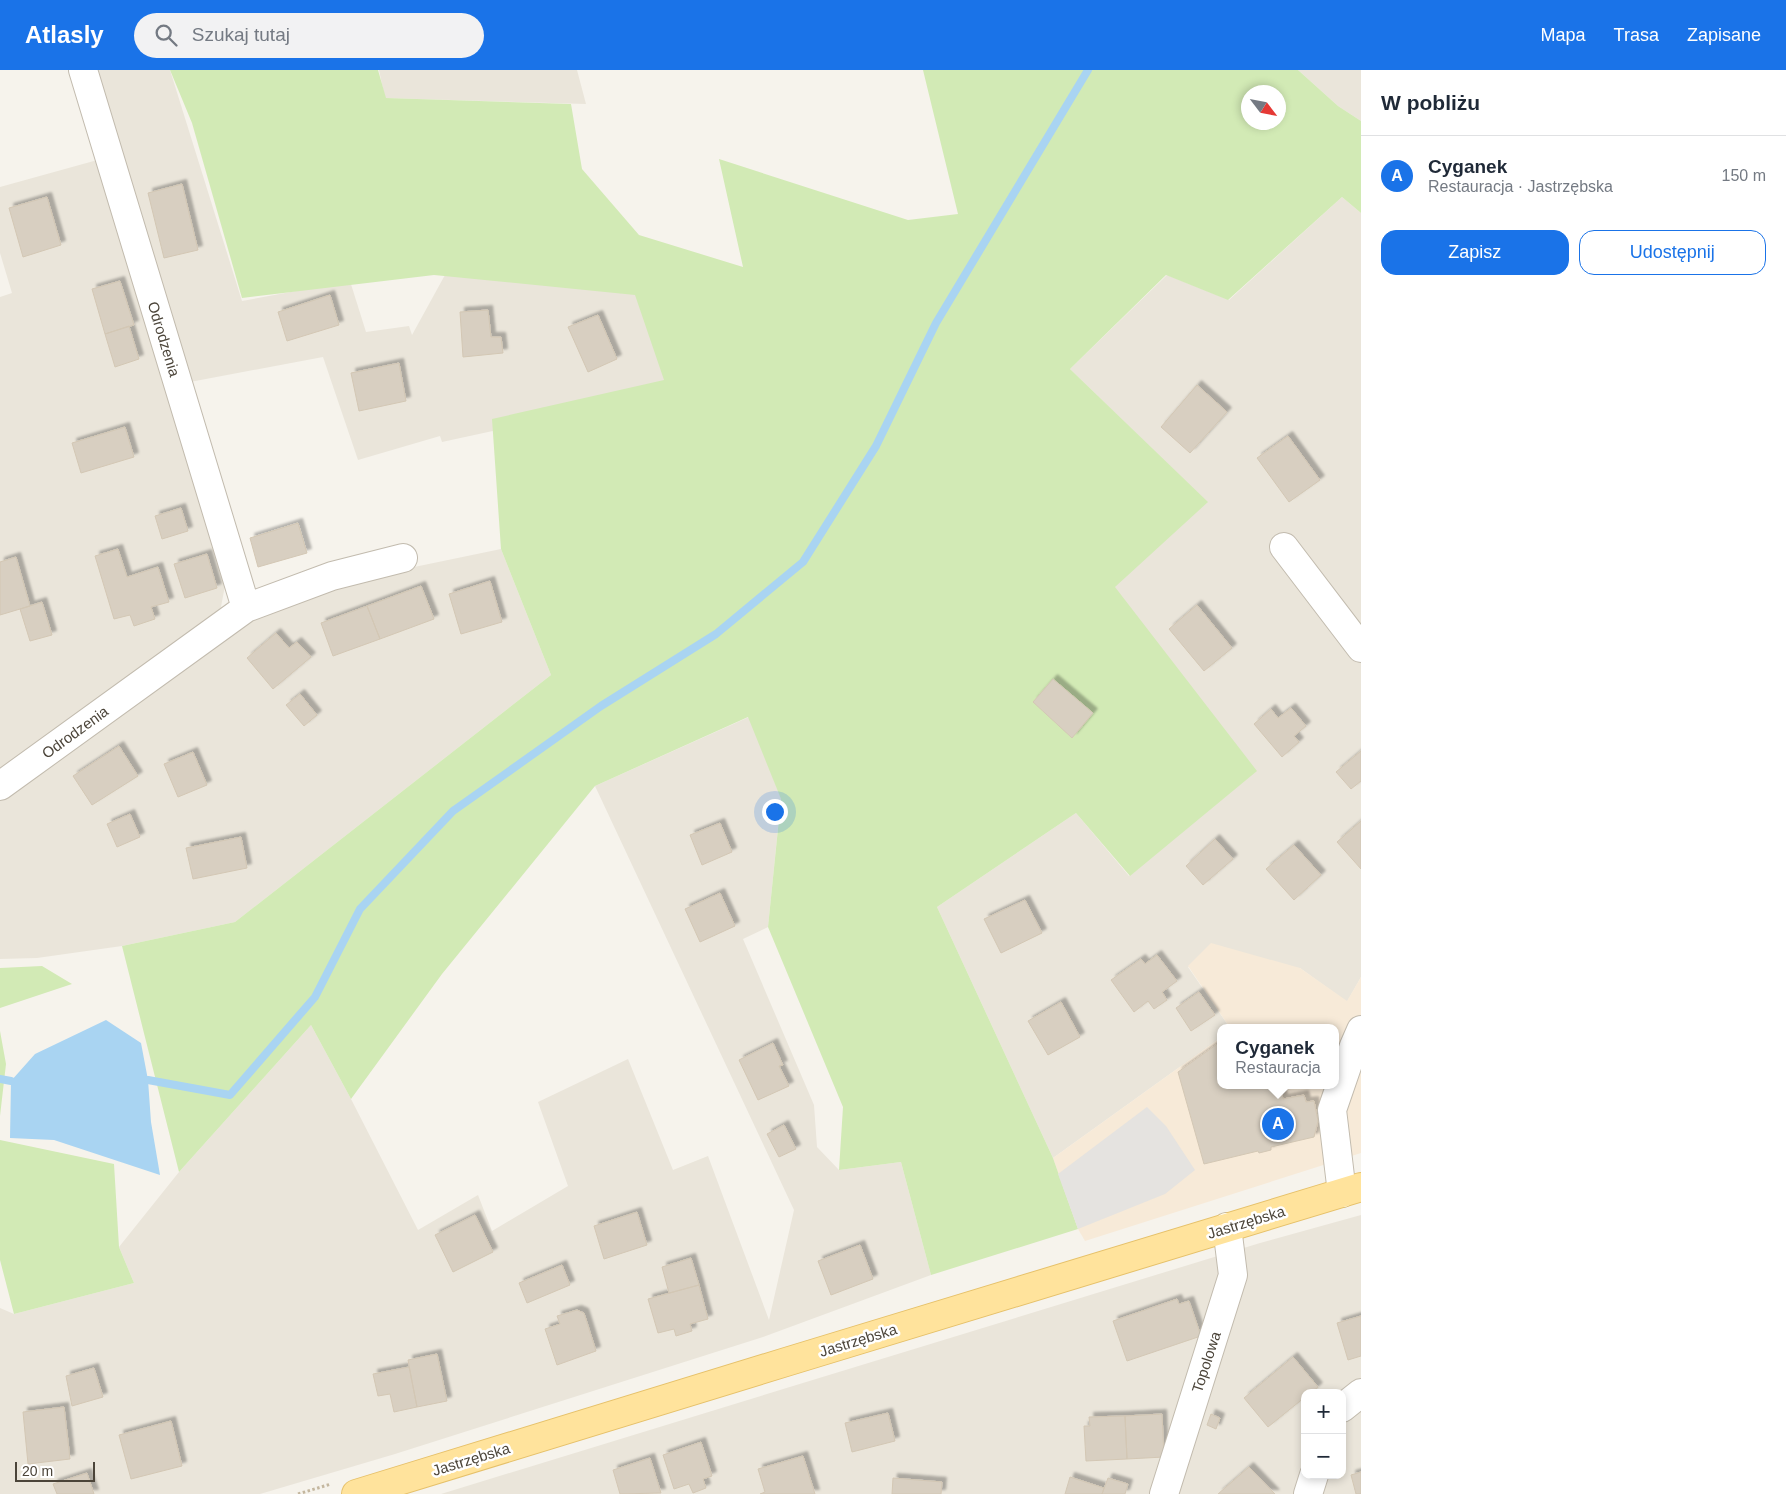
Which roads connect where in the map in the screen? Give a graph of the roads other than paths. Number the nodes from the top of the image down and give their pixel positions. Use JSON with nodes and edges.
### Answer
{"nodes":[{"id":1,"x":82,"y":70,"type":"edge"},
{"id":2,"x":1284,"y":547,"type":"dead end"},
{"id":3,"x":403,"y":558,"type":"dead end"},
{"id":4,"x":246,"y":608,"type":"junction"},
{"id":5,"x":1361,"y":648,"type":"edge"},
{"id":6,"x":0,"y":786,"type":"edge"},
{"id":7,"x":1357,"y":1038,"type":"edge"},
{"id":8,"x":1352,"y":1190,"type":"edge"},
{"id":9,"x":1227,"y":1227,"type":"junction"},
{"id":10,"x":1361,"y":1393,"type":"edge"},
{"id":11,"x":1346,"y":1405,"type":"edge"},
{"id":12,"x":1313,"y":1479,"type":"edge"},
{"id":13,"x":356,"y":1494,"type":"edge"},
{"id":14,"x":1164,"y":1494,"type":"edge"},
{"id":15,"x":1308,"y":1494,"type":"edge"}],
"edges":[{"from":1,"to":4,"type":"street","name":"Odrodzenia"},
{"from":2,"to":5,"type":"street"},
{"from":3,"to":4,"type":"street","name":"Odrodzenia"},
{"from":4,"to":6,"type":"street","name":"Odrodzenia"},
{"from":7,"to":8,"type":"street"},
{"from":8,"to":9,"type":"main road","name":"Jastrzębska"},
{"from":9,"to":13,"type":"main road","name":"Jastrzębska"},
{"from":9,"to":14,"type":"street","name":"Topolowa"},
{"from":10,"to":11,"type":"street"},
{"from":12,"to":15,"type":"street"}]}
